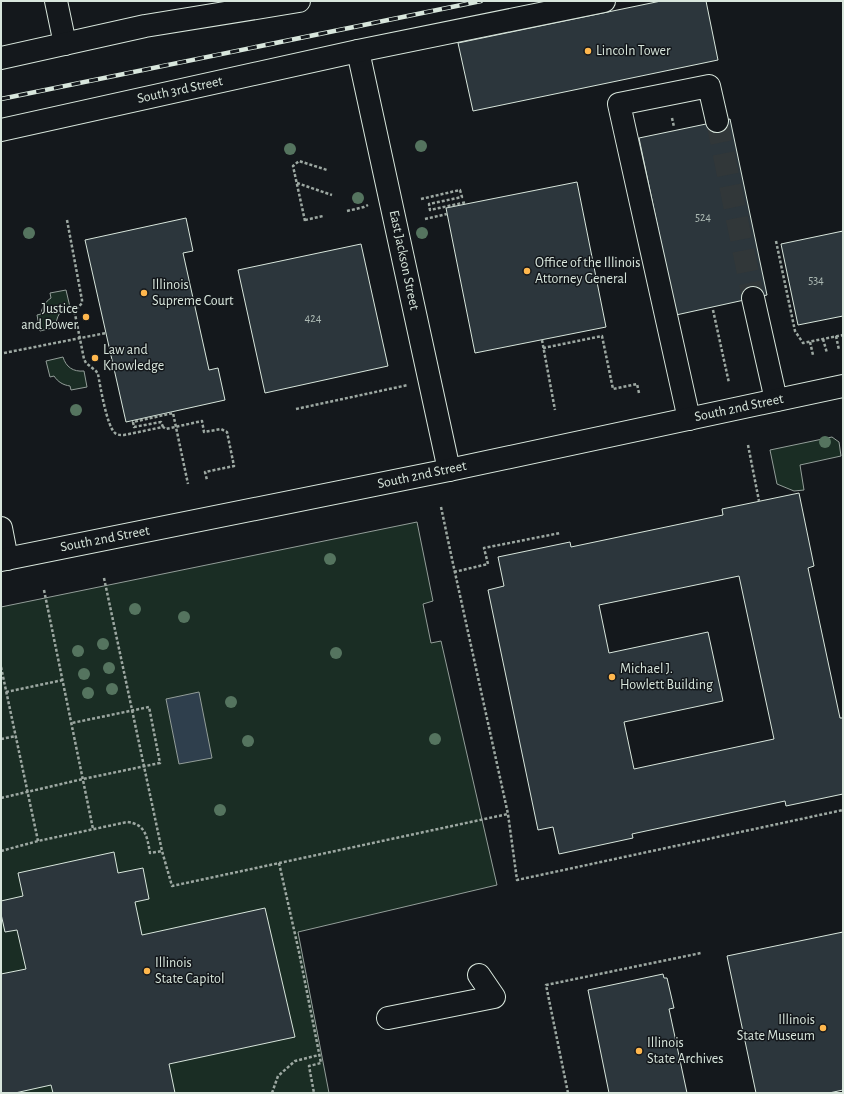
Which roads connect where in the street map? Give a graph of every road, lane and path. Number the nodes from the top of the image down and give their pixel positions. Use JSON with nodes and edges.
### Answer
{"nodes":[{"id":1,"x":56,"y":1,"type":"edge"},
{"id":2,"x":299,"y":1,"type":"edge"},
{"id":3,"x":604,"y":1,"type":"edge"},
{"id":4,"x":65,"y":44,"type":"junction"},
{"id":5,"x":358,"y":51,"type":"junction"},
{"id":6,"x":1,"y":58,"type":"edge"},
{"id":7,"x":717,"y":121,"type":"tunnel mouth"},
{"id":8,"x":1,"y":130,"type":"edge"},
{"id":9,"x":327,"y":170,"type":"dead end"},
{"id":10,"x":297,"y":183,"type":"junction"},
{"id":11,"x":332,"y":195,"type":"dead end"},
{"id":12,"x":421,"y":199,"type":"dead end"},
{"id":13,"x":467,"y":202,"type":"dead end"},
{"id":14,"x":369,"y":204,"type":"dead end"},
{"id":15,"x":347,"y":210,"type":"dead end"},
{"id":16,"x":447,"y":214,"type":"dead end"},
{"id":17,"x":323,"y":216,"type":"dead end"},
{"id":18,"x":425,"y":219,"type":"dead end"},
{"id":19,"x":67,"y":220,"type":"dead end"},
{"id":20,"x":776,"y":241,"type":"dead end"},
{"id":21,"x":753,"y":298,"type":"tunnel mouth"},
{"id":22,"x":713,"y":310,"type":"dead end"},
{"id":23,"x":106,"y":333,"type":"dead end"},
{"id":24,"x":843,"y":335,"type":"edge"},
{"id":25,"x":836,"y":336,"type":"junction"},
{"id":26,"x":80,"y":338,"type":"junction"},
{"id":27,"x":824,"y":339,"type":"junction"},
{"id":28,"x":542,"y":340,"type":"dead end"},
{"id":29,"x":810,"y":342,"type":"junction"},
{"id":30,"x":543,"y":348,"type":"junction"},
{"id":31,"x":839,"y":350,"type":"dead end"},
{"id":32,"x":827,"y":352,"type":"dead end"},
{"id":33,"x":4,"y":353,"type":"dead end"},
{"id":34,"x":813,"y":355,"type":"dead end"},
{"id":35,"x":729,"y":383,"type":"dead end"},
{"id":36,"x":408,"y":385,"type":"dead end"},
{"id":37,"x":843,"y":386,"type":"edge"},
{"id":38,"x":639,"y":393,"type":"dead end"},
{"id":39,"x":776,"y":400,"type":"junction"},
{"id":40,"x":296,"y":408,"type":"dead end"},
{"id":41,"x":555,"y":410,"type":"dead end"},
{"id":42,"x":689,"y":419,"type":"junction"},
{"id":43,"x":163,"y":427,"type":"junction"},
{"id":44,"x":176,"y":427,"type":"junction"},
{"id":45,"x":748,"y":445,"type":"dead end"},
{"id":46,"x":448,"y":470,"type":"junction"},
{"id":47,"x":207,"y":480,"type":"dead end"},
{"id":48,"x":188,"y":484,"type":"dead end"},
{"id":49,"x":760,"y":501,"type":"dead end"},
{"id":50,"x":441,"y":507,"type":"dead end"},
{"id":51,"x":1,"y":528,"type":"edge"},
{"id":52,"x":560,"y":533,"type":"dead end"},
{"id":53,"x":4,"y":560,"type":"edge"},
{"id":54,"x":454,"y":572,"type":"junction"},
{"id":55,"x":104,"y":578,"type":"dead end"},
{"id":56,"x":44,"y":590,"type":"dead end"},
{"id":57,"x":1,"y":667,"type":"edge"},
{"id":58,"x":63,"y":680,"type":"junction"},
{"id":59,"x":6,"y":692,"type":"junction"},
{"id":60,"x":132,"y":711,"type":"junction"},
{"id":61,"x":72,"y":723,"type":"junction"},
{"id":62,"x":16,"y":736,"type":"junction"},
{"id":63,"x":1,"y":739,"type":"edge"},
{"id":64,"x":144,"y":767,"type":"junction"},
{"id":65,"x":83,"y":779,"type":"junction"},
{"id":66,"x":27,"y":791,"type":"junction"},
{"id":67,"x":1,"y":798,"type":"edge"},
{"id":68,"x":843,"y":810,"type":"edge"},
{"id":69,"x":508,"y":814,"type":"junction"},
{"id":70,"x":94,"y":829,"type":"junction"},
{"id":71,"x":38,"y":841,"type":"junction"},
{"id":72,"x":1,"y":851,"type":"edge"},
{"id":73,"x":162,"y":851,"type":"junction"},
{"id":74,"x":279,"y":863,"type":"junction"},
{"id":75,"x":701,"y":953,"type":"dead end"},
{"id":76,"x":479,"y":975,"type":"dead end"},
{"id":77,"x":388,"y":1018,"type":"dead end"},
{"id":78,"x":319,"y":1055,"type":"junction"},
{"id":79,"x":272,"y":1093,"type":"edge"},
{"id":80,"x":314,"y":1093,"type":"edge"},
{"id":81,"x":568,"y":1093,"type":"edge"}],
"edges":[{"from":1,"to":4,"type":"main road"},
{"from":2,"to":4,"type":"main road"},
{"from":3,"to":5,"type":"main road","name":"South 3rd Street"},
{"from":4,"to":6,"type":"main road"},
{"from":5,"to":8,"type":"main road","name":"South 3rd Street"},
{"from":5,"to":46,"type":"main road","name":"East Jackson Street"},
{"from":7,"to":42,"type":"main road"},
{"from":9,"to":10,"type":"path"},
{"from":10,"to":11,"type":"path"},
{"from":10,"to":17,"type":"path"},
{"from":12,"to":13,"type":"path"},
{"from":14,"to":15,"type":"path"},
{"from":16,"to":18,"type":"path"},
{"from":19,"to":26,"type":"path"},
{"from":20,"to":29,"type":"path"},
{"from":21,"to":39,"type":"main road"},
{"from":22,"to":35,"type":"path"},
{"from":23,"to":26,"type":"path"},
{"from":24,"to":25,"type":"path"},
{"from":25,"to":27,"type":"path"},
{"from":25,"to":31,"type":"path"},
{"from":26,"to":33,"type":"path"},
{"from":26,"to":43,"type":"path"},
{"from":27,"to":29,"type":"path"},
{"from":27,"to":32,"type":"path"},
{"from":28,"to":30,"type":"path"},
{"from":29,"to":34,"type":"path"},
{"from":30,"to":38,"type":"path"},
{"from":30,"to":41,"type":"path"},
{"from":36,"to":40,"type":"path"},
{"from":37,"to":39,"type":"main road","name":"South 2nd Street"},
{"from":39,"to":42,"type":"main road","name":"South 2nd Street"},
{"from":42,"to":46,"type":"main road","name":"South 2nd Street"},
{"from":43,"to":44,"type":"path"},
{"from":43,"to":44,"type":"path"},
{"from":44,"to":47,"type":"path"},
{"from":44,"to":48,"type":"path"},
{"from":45,"to":49,"type":"path"},
{"from":46,"to":53,"type":"main road","name":"South 2nd Street"},
{"from":50,"to":54,"type":"path"},
{"from":51,"to":53,"type":"main road"},
{"from":52,"to":54,"type":"path"},
{"from":54,"to":69,"type":"path"},
{"from":55,"to":60,"type":"path"},
{"from":56,"to":58,"type":"path"},
{"from":57,"to":59,"type":"path"},
{"from":58,"to":59,"type":"path"},
{"from":58,"to":61,"type":"path"},
{"from":59,"to":62,"type":"path"},
{"from":60,"to":61,"type":"path"},
{"from":60,"to":64,"type":"path"},
{"from":60,"to":64,"type":"path"},
{"from":61,"to":65,"type":"path"},
{"from":62,"to":63,"type":"path"},
{"from":62,"to":66,"type":"path"},
{"from":64,"to":65,"type":"path"},
{"from":64,"to":73,"type":"path"},
{"from":65,"to":66,"type":"path"},
{"from":65,"to":70,"type":"path"},
{"from":66,"to":67,"type":"path"},
{"from":66,"to":71,"type":"path"},
{"from":68,"to":69,"type":"path"},
{"from":69,"to":74,"type":"path"},
{"from":70,"to":71,"type":"path"},
{"from":70,"to":73,"type":"path"},
{"from":71,"to":72,"type":"path"},
{"from":73,"to":74,"type":"path"},
{"from":74,"to":78,"type":"path"},
{"from":75,"to":81,"type":"path"},
{"from":76,"to":77,"type":"main road"},
{"from":78,"to":79,"type":"path"},
{"from":78,"to":80,"type":"path"}]}
